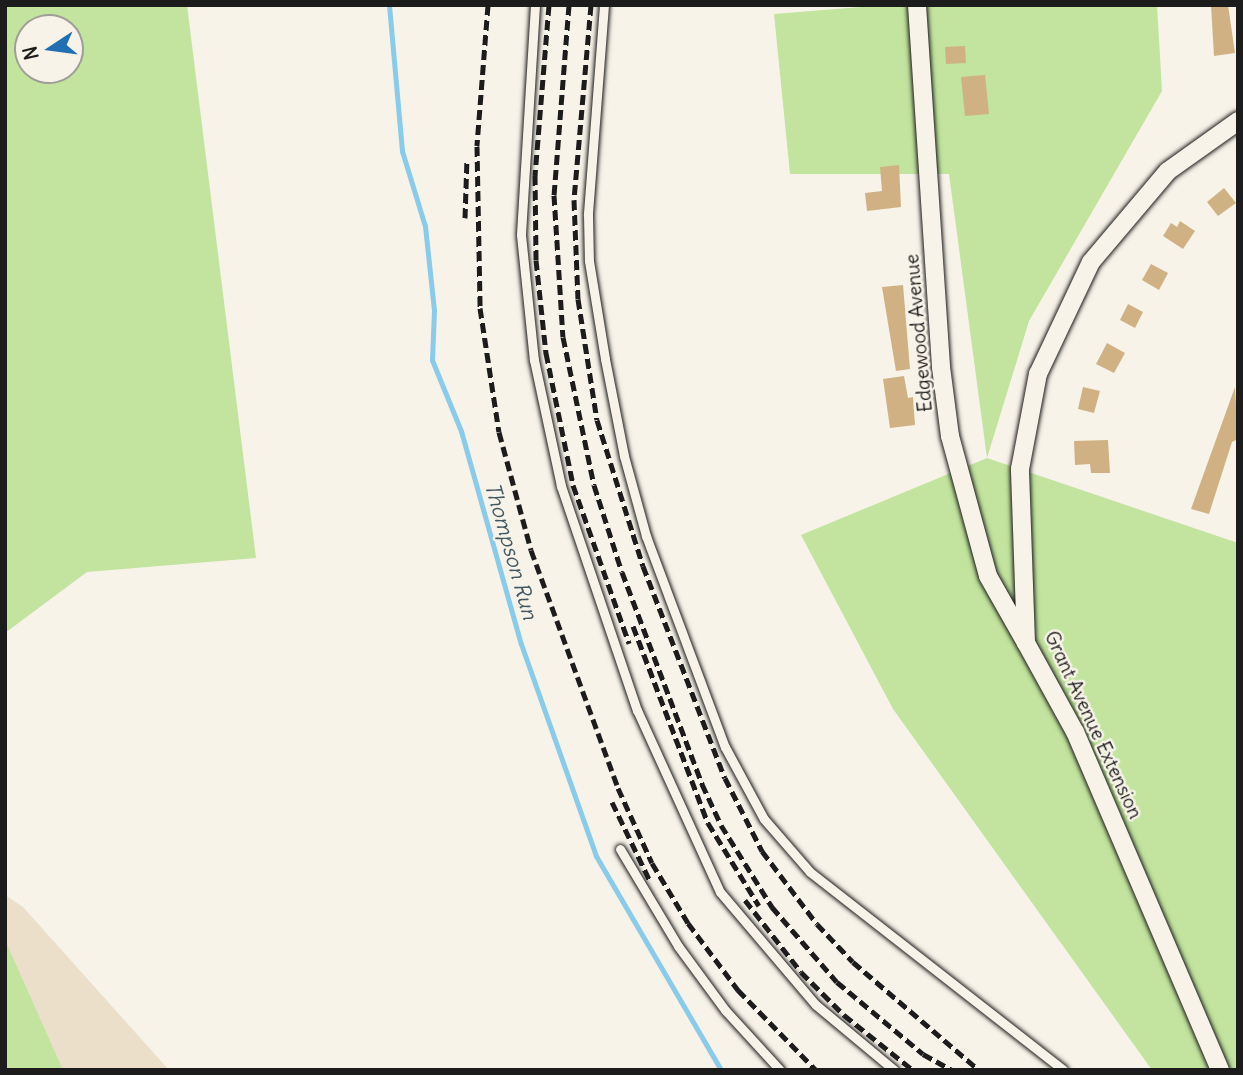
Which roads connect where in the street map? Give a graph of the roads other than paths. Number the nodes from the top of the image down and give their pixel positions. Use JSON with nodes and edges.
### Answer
{"nodes":[{"id":1,"x":535,"y":5,"type":"edge"},
{"id":2,"x":604,"y":5,"type":"edge"},
{"id":3,"x":917,"y":5,"type":"edge"},
{"id":4,"x":1238,"y":121,"type":"edge"},
{"id":5,"x":1026,"y":643,"type":"junction"},
{"id":6,"x":620,"y":849,"type":"dead end"},
{"id":7,"x":780,"y":1070,"type":"edge"},
{"id":8,"x":894,"y":1070,"type":"edge"},
{"id":9,"x":1063,"y":1070,"type":"edge"},
{"id":10,"x":1220,"y":1070,"type":"edge"}],
"edges":[{"from":1,"to":8,"type":"lane"},
{"from":2,"to":9,"type":"lane"},
{"from":3,"to":5,"type":"street","name":"Edgewood Avenue"},
{"from":4,"to":5,"type":"street","name":"Grant Avenue Extension"},
{"from":5,"to":10,"type":"street","name":"Grant Avenue Extension"},
{"from":6,"to":7,"type":"lane"}]}
